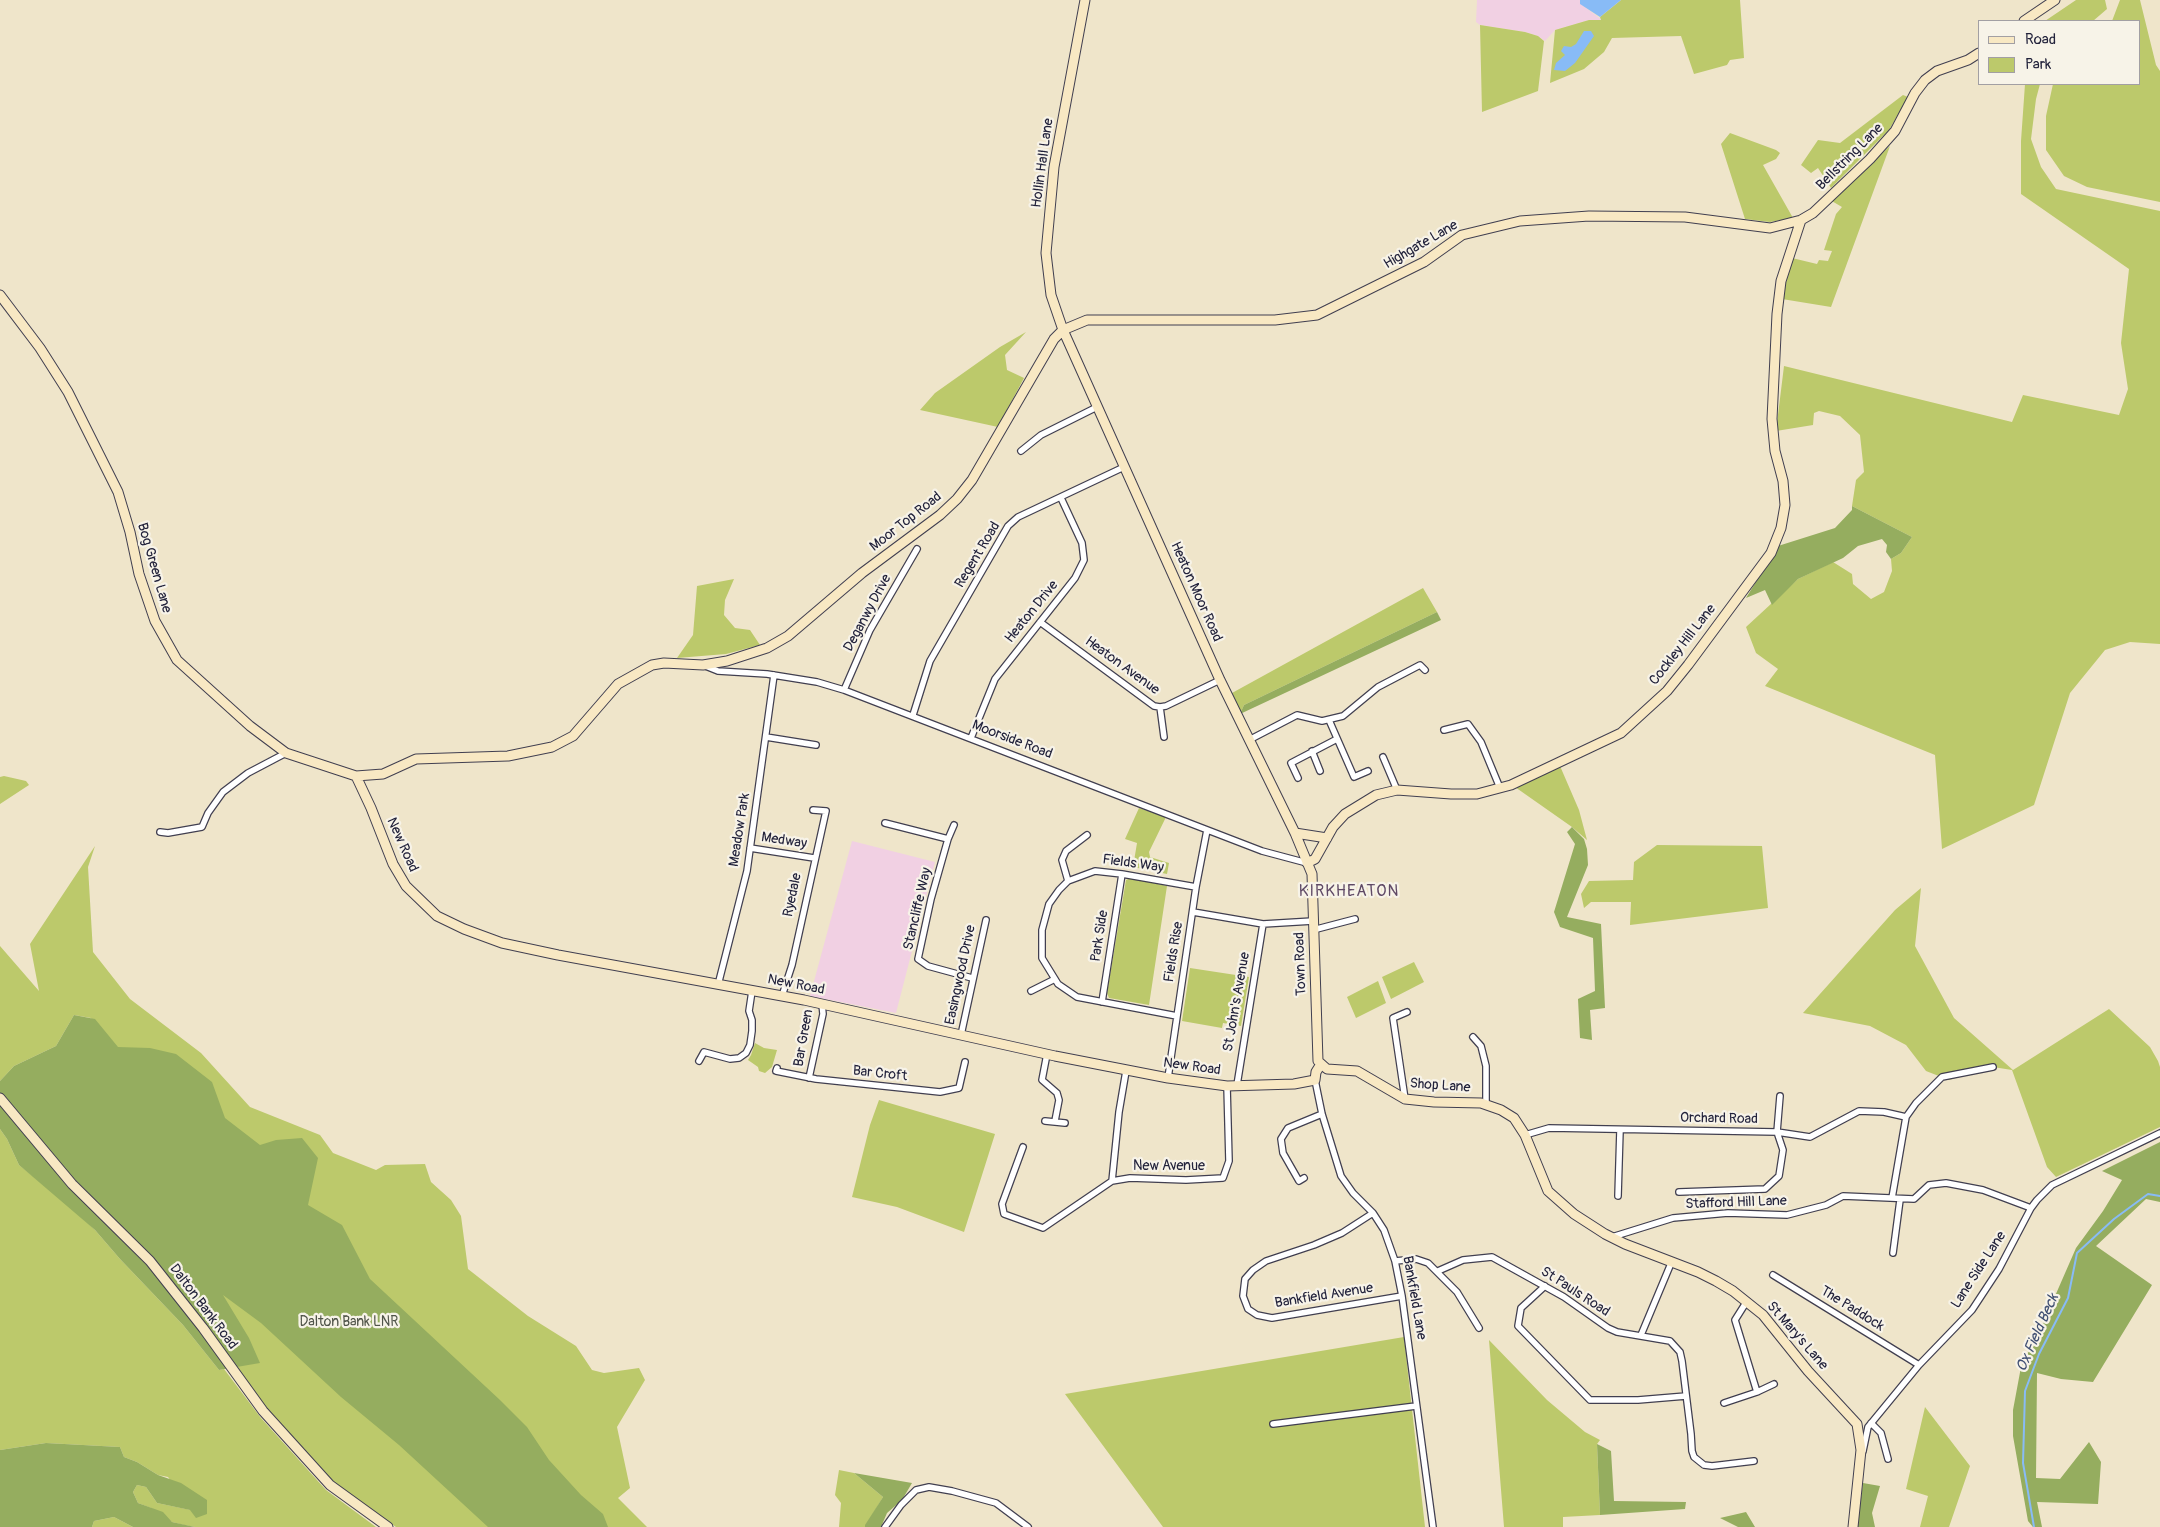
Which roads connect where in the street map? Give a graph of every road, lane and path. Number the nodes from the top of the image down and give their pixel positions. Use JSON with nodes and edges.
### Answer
{"nodes":[{"id":1,"x":1085,"y":0,"type":"edge"},
{"id":2,"x":2055,"y":0,"type":"edge"},
{"id":3,"x":2025,"y":20,"type":"edge"},
{"id":4,"x":1978,"y":54,"type":"edge"},
{"id":5,"x":1801,"y":220,"type":"junction"},
{"id":6,"x":0,"y":295,"type":"edge"},
{"id":7,"x":1063,"y":330,"type":"junction"},
{"id":8,"x":1097,"y":407,"type":"junction"},
{"id":9,"x":1021,"y":451,"type":"dead end"},
{"id":10,"x":1124,"y":467,"type":"junction"},
{"id":11,"x":1061,"y":498,"type":"junction"},
{"id":12,"x":917,"y":550,"type":"dead end"},
{"id":13,"x":1040,"y":622,"type":"junction"},
{"id":14,"x":703,"y":665,"type":"junction"},
{"id":15,"x":1425,"y":670,"type":"dead end"},
{"id":16,"x":774,"y":675,"type":"junction"},
{"id":17,"x":1220,"y":680,"type":"junction"},
{"id":18,"x":844,"y":690,"type":"junction"},
{"id":19,"x":1160,"y":708,"type":"junction"},
{"id":20,"x":913,"y":715,"type":"junction"},
{"id":21,"x":1329,"y":720,"type":"junction"},
{"id":22,"x":1444,"y":730,"type":"dead end"},
{"id":23,"x":766,"y":737,"type":"junction"},
{"id":24,"x":971,"y":738,"type":"junction"},
{"id":25,"x":1164,"y":738,"type":"dead end"},
{"id":26,"x":1337,"y":739,"type":"junction"},
{"id":27,"x":1249,"y":740,"type":"junction"},
{"id":28,"x":816,"y":744,"type":"dead end"},
{"id":29,"x":1312,"y":751,"type":"junction"},
{"id":30,"x":286,"y":753,"type":"junction"},
{"id":31,"x":1383,"y":757,"type":"dead end"},
{"id":32,"x":1320,"y":771,"type":"dead end"},
{"id":33,"x":1368,"y":771,"type":"dead end"},
{"id":34,"x":356,"y":776,"type":"junction"},
{"id":35,"x":1298,"y":778,"type":"dead end"},
{"id":36,"x":1500,"y":788,"type":"junction"},
{"id":37,"x":1397,"y":790,"type":"junction"},
{"id":38,"x":813,"y":810,"type":"dead end"},
{"id":39,"x":885,"y":824,"type":"dead end"},
{"id":40,"x":954,"y":825,"type":"dead end"},
{"id":41,"x":1207,"y":830,"type":"junction"},
{"id":42,"x":160,"y":832,"type":"dead end"},
{"id":43,"x":1295,"y":833,"type":"junction"},
{"id":44,"x":1087,"y":835,"type":"dead end"},
{"id":45,"x":1327,"y":838,"type":"junction"},
{"id":46,"x":948,"y":839,"type":"junction"},
{"id":47,"x":750,"y":848,"type":"junction"},
{"id":48,"x":814,"y":858,"type":"junction"},
{"id":49,"x":1307,"y":863,"type":"junction"},
{"id":50,"x":1122,"y":874,"type":"junction"},
{"id":51,"x":1068,"y":881,"type":"junction"},
{"id":52,"x":1196,"y":887,"type":"junction"},
{"id":53,"x":1193,"y":912,"type":"junction"},
{"id":54,"x":1355,"y":919,"type":"dead end"},
{"id":55,"x":986,"y":920,"type":"dead end"},
{"id":56,"x":1263,"y":924,"type":"junction"},
{"id":57,"x":1313,"y":926,"type":"junction"},
{"id":58,"x":972,"y":978,"type":"junction"},
{"id":59,"x":1055,"y":979,"type":"junction"},
{"id":60,"x":718,"y":985,"type":"junction"},
{"id":61,"x":752,"y":991,"type":"junction"},
{"id":62,"x":1031,"y":991,"type":"dead end"},
{"id":63,"x":782,"y":996,"type":"junction"},
{"id":64,"x":1102,"y":1002,"type":"junction"},
{"id":65,"x":822,"y":1004,"type":"junction"},
{"id":66,"x":1407,"y":1012,"type":"dead end"},
{"id":67,"x":1177,"y":1016,"type":"junction"},
{"id":68,"x":961,"y":1035,"type":"junction"},
{"id":69,"x":1473,"y":1038,"type":"dead end"},
{"id":70,"x":1047,"y":1054,"type":"junction"},
{"id":71,"x":698,"y":1061,"type":"dead end"},
{"id":72,"x":965,"y":1062,"type":"dead end"},
{"id":73,"x":1320,"y":1064,"type":"junction"},
{"id":74,"x":1993,"y":1067,"type":"dead end"},
{"id":75,"x":777,"y":1068,"type":"dead end"},
{"id":76,"x":1126,"y":1072,"type":"junction"},
{"id":77,"x":809,"y":1078,"type":"junction"},
{"id":78,"x":1168,"y":1078,"type":"junction"},
{"id":79,"x":1315,"y":1080,"type":"junction"},
{"id":80,"x":1232,"y":1086,"type":"junction"},
{"id":81,"x":1780,"y":1096,"type":"dead end"},
{"id":82,"x":0,"y":1098,"type":"edge"},
{"id":83,"x":1405,"y":1099,"type":"junction"},
{"id":84,"x":1486,"y":1104,"type":"junction"},
{"id":85,"x":1322,"y":1114,"type":"junction"},
{"id":86,"x":1906,"y":1118,"type":"junction"},
{"id":87,"x":1045,"y":1121,"type":"dead end"},
{"id":88,"x":1056,"y":1121,"type":"junction"},
{"id":89,"x":1065,"y":1123,"type":"dead end"},
{"id":90,"x":1620,"y":1130,"type":"junction"},
{"id":91,"x":1777,"y":1132,"type":"junction"},
{"id":92,"x":2160,"y":1133,"type":"edge"},
{"id":93,"x":1525,"y":1135,"type":"junction"},
{"id":94,"x":1023,"y":1147,"type":"dead end"},
{"id":95,"x":1020,"y":1154,"type":"junction"},
{"id":96,"x":1028,"y":1156,"type":"dead end"},
{"id":97,"x":1304,"y":1178,"type":"dead end"},
{"id":98,"x":1112,"y":1181,"type":"junction"},
{"id":99,"x":1679,"y":1192,"type":"dead end"},
{"id":100,"x":1618,"y":1196,"type":"dead end"},
{"id":101,"x":1892,"y":1198,"type":"junction"},
{"id":102,"x":1900,"y":1200,"type":"junction"},
{"id":103,"x":2030,"y":1208,"type":"junction"},
{"id":104,"x":1373,"y":1213,"type":"junction"},
{"id":105,"x":1612,"y":1237,"type":"junction"},
{"id":106,"x":1894,"y":1253,"type":"dead end"},
{"id":107,"x":1395,"y":1261,"type":"junction"},
{"id":108,"x":1672,"y":1261,"type":"junction"},
{"id":109,"x":1438,"y":1271,"type":"junction"},
{"id":110,"x":1773,"y":1275,"type":"dead end"},
{"id":111,"x":1545,"y":1286,"type":"junction"},
{"id":112,"x":1402,"y":1296,"type":"junction"},
{"id":113,"x":1747,"y":1302,"type":"junction"},
{"id":114,"x":1479,"y":1328,"type":"dead end"},
{"id":115,"x":1641,"y":1335,"type":"junction"},
{"id":116,"x":1918,"y":1365,"type":"junction"},
{"id":117,"x":1774,"y":1384,"type":"dead end"},
{"id":118,"x":1757,"y":1392,"type":"junction"},
{"id":119,"x":1686,"y":1396,"type":"junction"},
{"id":120,"x":1724,"y":1403,"type":"dead end"},
{"id":121,"x":1416,"y":1406,"type":"junction"},
{"id":122,"x":1871,"y":1423,"type":"junction"},
{"id":123,"x":1272,"y":1424,"type":"dead end"},
{"id":124,"x":1888,"y":1459,"type":"dead end"},
{"id":125,"x":1754,"y":1461,"type":"dead end"},
{"id":126,"x":1860,"y":1465,"type":"junction"},
{"id":127,"x":388,"y":1527,"type":"edge"},
{"id":128,"x":885,"y":1527,"type":"edge"},
{"id":129,"x":1028,"y":1527,"type":"edge"},
{"id":130,"x":1433,"y":1527,"type":"edge"},
{"id":131,"x":1853,"y":1527,"type":"edge"}],
"edges":[{"from":1,"to":7,"type":"street","name":"Hollin Hall Lane"},
{"from":2,"to":3,"type":"street"},
{"from":4,"to":5,"type":"street","name":"Bellstring Lane"},
{"from":5,"to":7,"type":"street","name":"Highgate Lane"},
{"from":5,"to":36,"type":"street","name":"Cockley Hill Lane"},
{"from":6,"to":30,"type":"street","name":"Bog Green Lane"},
{"from":7,"to":8,"type":"street","name":"Heaton Moor Road"},
{"from":7,"to":14,"type":"street","name":"Moor Top Road"},
{"from":8,"to":9,"type":"street"},
{"from":8,"to":10,"type":"street","name":"Heaton Moor Road"},
{"from":10,"to":11,"type":"street","name":"Regent Road"},
{"from":10,"to":17,"type":"street","name":"Heaton Moor Road"},
{"from":11,"to":13,"type":"street","name":"Heaton Drive"},
{"from":11,"to":20,"type":"street","name":"Regent Road"},
{"from":12,"to":18,"type":"street","name":"Deganwy Drive"},
{"from":13,"to":19,"type":"street","name":"Heaton Avenue"},
{"from":13,"to":24,"type":"street","name":"Heaton Drive"},
{"from":14,"to":16,"type":"street","name":"Moorside Road"},
{"from":14,"to":34,"type":"street","name":"Moor Top Road"},
{"from":15,"to":21,"type":"street"},
{"from":16,"to":18,"type":"street","name":"Moorside Road"},
{"from":16,"to":23,"type":"street","name":"Meadow Park"},
{"from":17,"to":19,"type":"street","name":"Heaton Avenue"},
{"from":17,"to":27,"type":"street","name":"Heaton Moor Road"},
{"from":18,"to":20,"type":"street","name":"Moorside Road"},
{"from":19,"to":25,"type":"street"},
{"from":20,"to":24,"type":"street","name":"Moorside Road"},
{"from":21,"to":26,"type":"street"},
{"from":21,"to":27,"type":"street"},
{"from":22,"to":36,"type":"street"},
{"from":23,"to":28,"type":"street"},
{"from":23,"to":47,"type":"street","name":"Meadow Park"},
{"from":24,"to":41,"type":"street","name":"Moorside Road"},
{"from":26,"to":29,"type":"street"},
{"from":26,"to":33,"type":"street"},
{"from":27,"to":43,"type":"street","name":"Heaton Moor Road"},
{"from":29,"to":32,"type":"street"},
{"from":29,"to":35,"type":"street"},
{"from":30,"to":34,"type":"street","name":"Bog Green Lane"},
{"from":30,"to":42,"type":"street"},
{"from":31,"to":37,"type":"street"},
{"from":34,"to":60,"type":"street","name":"New Road"},
{"from":36,"to":37,"type":"street","name":"Cockley Hill Lane"},
{"from":37,"to":45,"type":"street","name":"Cockley Hill Lane"},
{"from":38,"to":48,"type":"street","name":"Ryedale"},
{"from":39,"to":46,"type":"street"},
{"from":40,"to":46,"type":"street","name":"Stancliffe Way"},
{"from":41,"to":49,"type":"street","name":"Moorside Road"},
{"from":41,"to":52,"type":"street","name":"Fields Rise"},
{"from":43,"to":45,"type":"street"},
{"from":43,"to":49,"type":"street","name":"Heaton Moor Road"},
{"from":44,"to":51,"type":"street"},
{"from":45,"to":49,"type":"street","name":"Cockley Hill Lane"},
{"from":46,"to":58,"type":"street","name":"Stancliffe Way"},
{"from":47,"to":48,"type":"street","name":"Medway"},
{"from":47,"to":60,"type":"street","name":"Meadow Park"},
{"from":48,"to":63,"type":"street","name":"Ryedale"},
{"from":49,"to":57,"type":"street","name":"Town Road"},
{"from":50,"to":51,"type":"street","name":"Fields Way"},
{"from":50,"to":52,"type":"street","name":"Fields Way"},
{"from":50,"to":64,"type":"street","name":"Park Side"},
{"from":51,"to":59,"type":"street"},
{"from":52,"to":53,"type":"street","name":"Fields Rise"},
{"from":53,"to":56,"type":"street"},
{"from":53,"to":67,"type":"street","name":"Fields Rise"},
{"from":54,"to":57,"type":"street"},
{"from":55,"to":58,"type":"street","name":"Easingwood Drive"},
{"from":56,"to":57,"type":"street"},
{"from":56,"to":80,"type":"street","name":"St John's Avenue"},
{"from":57,"to":73,"type":"street","name":"Town Road"},
{"from":58,"to":68,"type":"street","name":"Easingwood Drive"},
{"from":59,"to":62,"type":"street"},
{"from":59,"to":64,"type":"street"},
{"from":60,"to":61,"type":"street","name":"New Road"},
{"from":61,"to":63,"type":"street","name":"New Road"},
{"from":61,"to":71,"type":"street"},
{"from":63,"to":65,"type":"street","name":"New Road"},
{"from":64,"to":67,"type":"street"},
{"from":65,"to":68,"type":"street","name":"New Road"},
{"from":65,"to":77,"type":"street","name":"Bar Green"},
{"from":66,"to":83,"type":"street"},
{"from":67,"to":78,"type":"street","name":"Fields Rise"},
{"from":68,"to":70,"type":"street","name":"New Road"},
{"from":69,"to":84,"type":"street"},
{"from":70,"to":76,"type":"street","name":"New Road"},
{"from":70,"to":88,"type":"street"},
{"from":72,"to":77,"type":"street","name":"Bar Croft"},
{"from":73,"to":79,"type":"street","name":"Bankfield Lane"},
{"from":73,"to":83,"type":"street","name":"Shop Lane"},
{"from":74,"to":86,"type":"street"},
{"from":75,"to":77,"type":"street","name":"Bar Croft"},
{"from":76,"to":78,"type":"street","name":"New Road"},
{"from":76,"to":98,"type":"street"},
{"from":78,"to":80,"type":"street","name":"New Road"},
{"from":79,"to":80,"type":"street","name":"New Road"},
{"from":79,"to":85,"type":"street","name":"Bankfield Lane"},
{"from":80,"to":98,"type":"street","name":"New Avenue"},
{"from":81,"to":91,"type":"street"},
{"from":82,"to":127,"type":"street","name":"Dalton Bank Road"},
{"from":83,"to":84,"type":"street","name":"Shop Lane"},
{"from":84,"to":93,"type":"street","name":"Shop Lane"},
{"from":85,"to":97,"type":"street"},
{"from":85,"to":104,"type":"street","name":"Bankfield Lane"},
{"from":86,"to":91,"type":"street","name":"Orchard Road"},
{"from":86,"to":101,"type":"street"},
{"from":87,"to":88,"type":"street"},
{"from":88,"to":89,"type":"street"},
{"from":90,"to":91,"type":"street","name":"Orchard Road"},
{"from":90,"to":93,"type":"street","name":"Orchard Road"},
{"from":90,"to":100,"type":"street"},
{"from":91,"to":99,"type":"street"},
{"from":92,"to":103,"type":"street","name":"Lane Side Lane"},
{"from":93,"to":105,"type":"street","name":"Shop Lane"},
{"from":94,"to":95,"type":"street"},
{"from":95,"to":96,"type":"street"},
{"from":95,"to":98,"type":"street"},
{"from":101,"to":102,"type":"street","name":"Stafford Hill Lane"},
{"from":101,"to":105,"type":"street","name":"Stafford Hill Lane"},
{"from":102,"to":103,"type":"street"},
{"from":102,"to":106,"type":"street"},
{"from":103,"to":116,"type":"street","name":"Lane Side Lane"},
{"from":104,"to":107,"type":"street","name":"Bankfield Lane"},
{"from":104,"to":112,"type":"street","name":"Bankfield Avenue"},
{"from":105,"to":108,"type":"street","name":"St Mary's Lane"},
{"from":107,"to":109,"type":"street"},
{"from":107,"to":112,"type":"street","name":"Bankfield Lane"},
{"from":108,"to":113,"type":"street","name":"St Mary's Lane"},
{"from":108,"to":115,"type":"street"},
{"from":109,"to":111,"type":"street","name":"St Pauls Road"},
{"from":109,"to":114,"type":"street"},
{"from":110,"to":116,"type":"street","name":"The Paddock"},
{"from":111,"to":115,"type":"street","name":"St Pauls Road"},
{"from":111,"to":119,"type":"street"},
{"from":112,"to":121,"type":"street","name":"Bankfield Lane"},
{"from":113,"to":118,"type":"street"},
{"from":113,"to":126,"type":"street","name":"St Mary's Lane"},
{"from":115,"to":119,"type":"street","name":"St Pauls Road"},
{"from":116,"to":122,"type":"street","name":"Lane Side Lane"},
{"from":117,"to":118,"type":"street"},
{"from":118,"to":120,"type":"street"},
{"from":119,"to":125,"type":"street","name":"St Pauls Road"},
{"from":121,"to":123,"type":"street"},
{"from":121,"to":130,"type":"street","name":"Bankfield Lane"},
{"from":122,"to":124,"type":"street"},
{"from":122,"to":126,"type":"street","name":"Lane Side Lane"},
{"from":126,"to":131,"type":"street","name":"St Mary's Lane"},
{"from":128,"to":129,"type":"street"}]}
